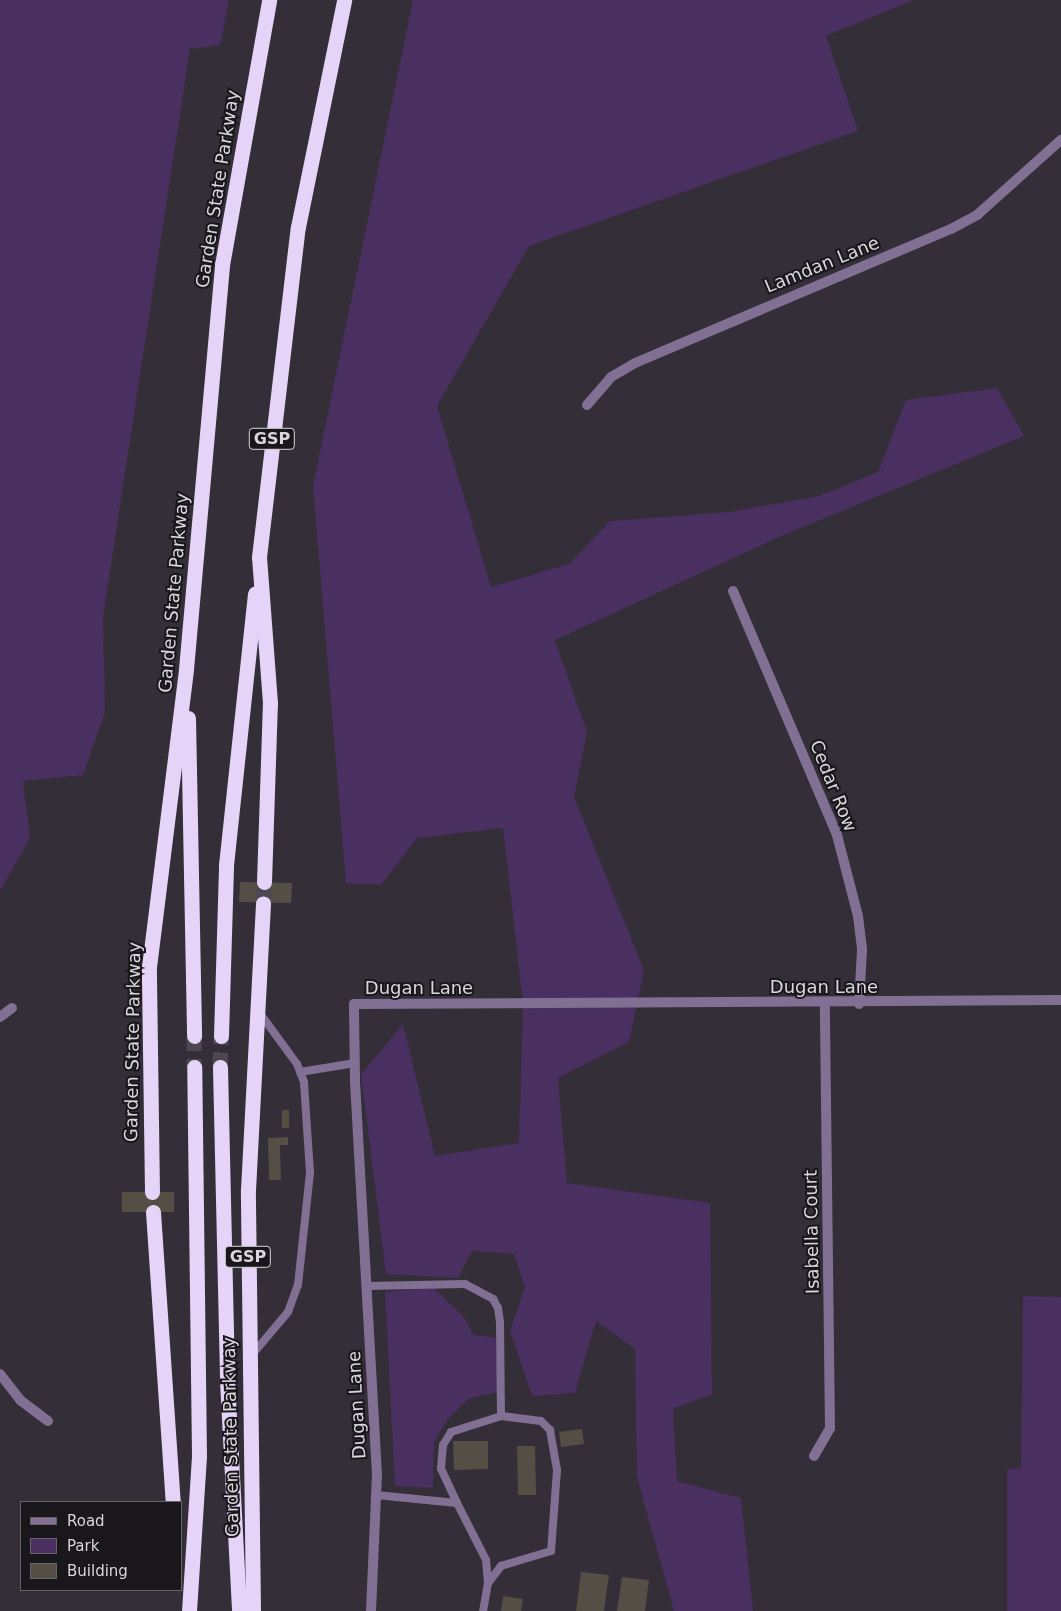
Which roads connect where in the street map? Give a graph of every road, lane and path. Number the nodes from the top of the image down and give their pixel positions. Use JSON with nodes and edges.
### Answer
{"nodes":[{"id":1,"x":269,"y":0,"type":"edge"},
{"id":2,"x":344,"y":0,"type":"edge"},
{"id":3,"x":1061,"y":140,"type":"edge"},
{"id":4,"x":587,"y":405,"type":"dead end"},
{"id":5,"x":259,"y":557,"type":"junction"},
{"id":6,"x":733,"y":591,"type":"dead end"},
{"id":7,"x":186,"y":669,"type":"junction"},
{"id":8,"x":264,"y":882,"type":"tunnel mouth"},
{"id":9,"x":264,"y":902,"type":"tunnel mouth"},
{"id":10,"x":1061,"y":1000,"type":"edge"},
{"id":11,"x":825,"y":1004,"type":"junction"},
{"id":12,"x":859,"y":1004,"type":"junction"},
{"id":13,"x":12,"y":1008,"type":"dead end"},
{"id":14,"x":256,"y":1009,"type":"junction"},
{"id":15,"x":0,"y":1017,"type":"edge"},
{"id":16,"x":194,"y":1036,"type":"tunnel mouth"},
{"id":17,"x":220,"y":1036,"type":"tunnel mouth"},
{"id":18,"x":355,"y":1063,"type":"junction"},
{"id":19,"x":194,"y":1067,"type":"tunnel mouth"},
{"id":20,"x":220,"y":1067,"type":"tunnel mouth"},
{"id":21,"x":300,"y":1072,"type":"junction"},
{"id":22,"x":152,"y":1192,"type":"dead end"},
{"id":23,"x":153,"y":1212,"type":"dead end"},
{"id":24,"x":367,"y":1286,"type":"junction"},
{"id":25,"x":248,"y":1359,"type":"junction"},
{"id":26,"x":0,"y":1374,"type":"edge"},
{"id":27,"x":501,"y":1416,"type":"junction"},
{"id":28,"x":48,"y":1421,"type":"dead end"},
{"id":29,"x":814,"y":1456,"type":"dead end"},
{"id":30,"x":376,"y":1496,"type":"junction"},
{"id":31,"x":173,"y":1501,"type":"edge"},
{"id":32,"x":458,"y":1503,"type":"junction"},
{"id":33,"x":488,"y":1583,"type":"junction"},
{"id":34,"x":180,"y":1591,"type":"edge"},
{"id":35,"x":181,"y":1611,"type":"edge"},
{"id":36,"x":189,"y":1611,"type":"edge"},
{"id":37,"x":239,"y":1611,"type":"edge"},
{"id":38,"x":253,"y":1611,"type":"edge"},
{"id":39,"x":371,"y":1611,"type":"edge"},
{"id":40,"x":483,"y":1611,"type":"edge"}],
"edges":[{"from":1,"to":7,"type":"highway","name":"Garden State Parkway"},
{"from":2,"to":5,"type":"highway","number":"GSP"},
{"from":3,"to":4,"type":"street","name":"Lamdan Lane"},
{"from":5,"to":8,"type":"highway","number":"GSP"},
{"from":5,"to":17,"type":"highway"},
{"from":6,"to":12,"type":"street","name":"Cedar Row"},
{"from":7,"to":16,"type":"highway"},
{"from":7,"to":22,"type":"highway","name":"Garden State Parkway"},
{"from":9,"to":14,"type":"highway","name":"Garden State Parkway","number":"GSP"},
{"from":10,"to":12,"type":"street","name":"Dugan Lane"},
{"from":11,"to":12,"type":"street","name":"Dugan Lane"},
{"from":11,"to":18,"type":"street","name":"Dugan Lane"},
{"from":11,"to":29,"type":"street","name":"Isabella Court"},
{"from":13,"to":15,"type":"street"},
{"from":14,"to":21,"type":"lane"},
{"from":14,"to":25,"type":"highway","name":"Garden State Parkway","number":"GSP"},
{"from":18,"to":21,"type":"lane"},
{"from":18,"to":24,"type":"street","name":"Dugan Lane"},
{"from":19,"to":36,"type":"highway"},
{"from":20,"to":37,"type":"highway"},
{"from":21,"to":25,"type":"lane"},
{"from":23,"to":31,"type":"highway"},
{"from":24,"to":27,"type":"lane"},
{"from":24,"to":30,"type":"street","name":"Dugan Lane"},
{"from":25,"to":38,"type":"highway","name":"Garden State Parkway","number":"GSP"},
{"from":26,"to":28,"type":"street"},
{"from":27,"to":32,"type":"lane"},
{"from":27,"to":33,"type":"lane"},
{"from":30,"to":32,"type":"lane"},
{"from":30,"to":39,"type":"street","name":"Dugan Lane"},
{"from":32,"to":33,"type":"lane"},
{"from":33,"to":40,"type":"lane"},
{"from":34,"to":35,"type":"highway"}]}
